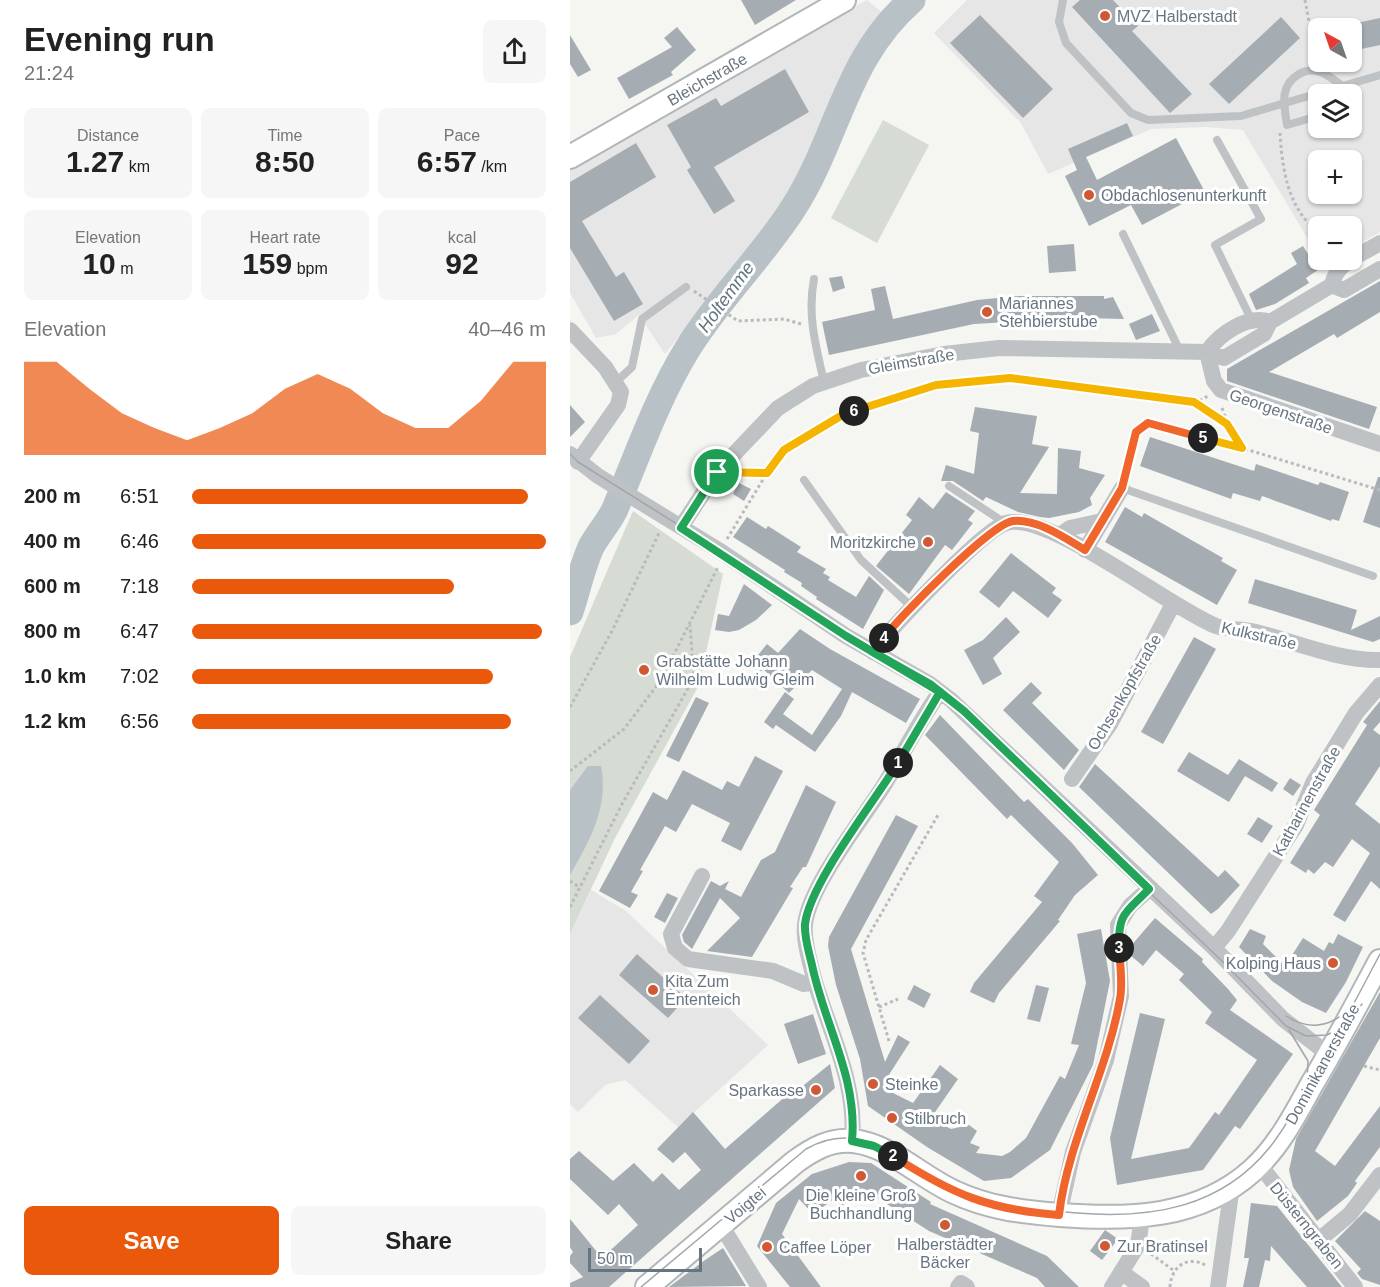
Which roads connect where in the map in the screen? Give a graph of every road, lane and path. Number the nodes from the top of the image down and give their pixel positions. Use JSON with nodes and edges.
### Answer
{"nodes":[{"id":1,"x":844,"y":0,"type":"edge"},
{"id":2,"x":1063,"y":0,"type":"edge"},
{"id":3,"x":1305,"y":0,"type":"edge"},
{"id":4,"x":1308,"y":18,"type":"edge"},
{"id":5,"x":1308,"y":71,"type":"edge"},
{"id":6,"x":1320,"y":72,"type":"edge"},
{"id":7,"x":1380,"y":75,"type":"edge"},
{"id":8,"x":1340,"y":84,"type":"edge"},
{"id":9,"x":1350,"y":84,"type":"edge"},
{"id":10,"x":1308,"y":97,"type":"edge"},
{"id":11,"x":1284,"y":104,"type":"junction"},
{"id":12,"x":1308,"y":119,"type":"edge"},
{"id":13,"x":1287,"y":125,"type":"junction"},
{"id":14,"x":1217,"y":140,"type":"dead end"},
{"id":15,"x":570,"y":157,"type":"edge"},
{"id":16,"x":1308,"y":224,"type":"edge"},
{"id":17,"x":1123,"y":234,"type":"dead end"},
{"id":18,"x":1380,"y":243,"type":"edge"},
{"id":19,"x":1380,"y":269,"type":"edge"},
{"id":20,"x":814,"y":279,"type":"dead end"},
{"id":21,"x":1332,"y":285,"type":"junction"},
{"id":22,"x":686,"y":287,"type":"dead end"},
{"id":23,"x":706,"y":298,"type":"dead end"},
{"id":24,"x":1251,"y":319,"type":"junction"},
{"id":25,"x":1270,"y":322,"type":"junction"},
{"id":26,"x":811,"y":326,"type":"junction"},
{"id":27,"x":570,"y":330,"type":"edge"},
{"id":28,"x":1181,"y":352,"type":"junction"},
{"id":29,"x":1207,"y":352,"type":"junction"},
{"id":30,"x":616,"y":382,"type":"junction"},
{"id":31,"x":824,"y":382,"type":"junction"},
{"id":32,"x":1380,"y":444,"type":"edge"},
{"id":33,"x":1242,"y":448,"type":"junction"},
{"id":34,"x":574,"y":458,"type":"edge"},
{"id":35,"x":717,"y":472,"type":"junction"},
{"id":36,"x":767,"y":473,"type":"junction"},
{"id":37,"x":804,"y":480,"type":"dead end"},
{"id":38,"x":949,"y":486,"type":"dead end"},
{"id":39,"x":1122,"y":488,"type":"junction"},
{"id":40,"x":1380,"y":490,"type":"edge"},
{"id":41,"x":666,"y":519,"type":"junction"},
{"id":42,"x":1102,"y":521,"type":"junction"},
{"id":43,"x":1005,"y":523,"type":"junction"},
{"id":44,"x":681,"y":528,"type":"junction"},
{"id":45,"x":1060,"y":535,"type":"junction"},
{"id":46,"x":724,"y":544,"type":"junction"},
{"id":47,"x":1085,"y":550,"type":"junction"},
{"id":48,"x":1373,"y":576,"type":"dead end"},
{"id":49,"x":1173,"y":604,"type":"junction"},
{"id":50,"x":913,"y":608,"type":"junction"},
{"id":51,"x":690,"y":623,"type":"junction"},
{"id":52,"x":873,"y":652,"type":"junction"},
{"id":53,"x":1380,"y":660,"type":"edge"},
{"id":54,"x":1380,"y":685,"type":"edge"},
{"id":55,"x":940,"y":692,"type":"junction"},
{"id":56,"x":570,"y":707,"type":"edge"},
{"id":57,"x":570,"y":771,"type":"edge"},
{"id":58,"x":1072,"y":779,"type":"dead end"},
{"id":59,"x":938,"y":814,"type":"dead end"},
{"id":60,"x":702,"y":876,"type":"dead end"},
{"id":61,"x":570,"y":881,"type":"edge"},
{"id":62,"x":579,"y":887,"type":"junction"},
{"id":63,"x":1149,"y":889,"type":"junction"},
{"id":64,"x":570,"y":907,"type":"edge"},
{"id":65,"x":1214,"y":948,"type":"junction"},
{"id":66,"x":1380,"y":961,"type":"edge"},
{"id":67,"x":815,"y":982,"type":"junction"},
{"id":68,"x":898,"y":999,"type":"dead end"},
{"id":69,"x":879,"y":1007,"type":"junction"},
{"id":70,"x":889,"y":1041,"type":"dead end"},
{"id":71,"x":1329,"y":1055,"type":"junction"},
{"id":72,"x":1364,"y":1066,"type":"dead end"},
{"id":73,"x":1380,"y":1070,"type":"edge"},
{"id":74,"x":852,"y":1141,"type":"junction"},
{"id":75,"x":1258,"y":1164,"type":"junction"},
{"id":76,"x":1380,"y":1175,"type":"edge"},
{"id":77,"x":1232,"y":1186,"type":"junction"},
{"id":78,"x":1059,"y":1215,"type":"junction"},
{"id":79,"x":1142,"y":1218,"type":"junction"},
{"id":80,"x":721,"y":1225,"type":"junction"},
{"id":81,"x":1319,"y":1240,"type":"junction"},
{"id":82,"x":1138,"y":1245,"type":"junction"},
{"id":83,"x":1203,"y":1263,"type":"dead end"},
{"id":84,"x":1173,"y":1270,"type":"junction"},
{"id":85,"x":1121,"y":1272,"type":"junction"},
{"id":86,"x":647,"y":1287,"type":"edge"},
{"id":87,"x":759,"y":1287,"type":"edge"},
{"id":88,"x":958,"y":1287,"type":"edge"},
{"id":89,"x":967,"y":1287,"type":"edge"},
{"id":90,"x":1112,"y":1287,"type":"edge"},
{"id":91,"x":1142,"y":1287,"type":"edge"},
{"id":92,"x":1170,"y":1287,"type":"edge"},
{"id":93,"x":1218,"y":1287,"type":"edge"},
{"id":94,"x":1355,"y":1287,"type":"edge"}],
"edges":[{"from":1,"to":15,"type":"street","name":"Bleichstraße"},
{"from":2,"to":11,"type":"lane"},
{"from":3,"to":4,"type":"path"},
{"from":5,"to":11,"type":"lane"},
{"from":6,"to":8,"type":"lane"},
{"from":7,"to":9,"type":"lane"},
{"from":10,"to":11,"type":"lane"},
{"from":11,"to":13,"type":"lane"},
{"from":12,"to":13,"type":"lane"},
{"from":13,"to":16,"type":"path"},
{"from":14,"to":24,"type":"lane"},
{"from":17,"to":28,"type":"lane"},
{"from":18,"to":21,"type":"street","name":"Gleimstraße"},
{"from":19,"to":21,"type":"street","name":"Gleimstraße"},
{"from":20,"to":26,"type":"lane"},
{"from":21,"to":25,"type":"street","name":"Gleimstraße"},
{"from":22,"to":30,"type":"lane"},
{"from":23,"to":26,"type":"path"},
{"from":24,"to":25,"type":"street"},
{"from":24,"to":29,"type":"street"},
{"from":25,"to":29,"type":"street","name":"Gleimstraße"},
{"from":26,"to":31,"type":"lane"},
{"from":27,"to":30,"type":"street"},
{"from":28,"to":29,"type":"street","name":"Gleimstraße"},
{"from":28,"to":31,"type":"street","name":"Gleimstraße"},
{"from":29,"to":32,"type":"street","name":"Georgenstraße"},
{"from":30,"to":34,"type":"street"},
{"from":31,"to":35,"type":"street","name":"Gleimstraße"},
{"from":33,"to":36,"type":"path"},
{"from":33,"to":39,"type":"path"},
{"from":33,"to":40,"type":"path"},
{"from":34,"to":41,"type":"street"},
{"from":35,"to":36,"type":"path"},
{"from":35,"to":44,"type":"street","name":"Gleimstraße"},
{"from":36,"to":46,"type":"path"},
{"from":37,"to":50,"type":"lane"},
{"from":38,"to":43,"type":"lane"},
{"from":39,"to":42,"type":"street"},
{"from":39,"to":48,"type":"lane"},
{"from":41,"to":44,"type":"street"},
{"from":41,"to":56,"type":"path"},
{"from":42,"to":45,"type":"street"},
{"from":42,"to":47,"type":"street"},
{"from":43,"to":45,"type":"street","name":"Kulkstraße"},
{"from":43,"to":50,"type":"street"},
{"from":44,"to":46,"type":"street"},
{"from":45,"to":47,"type":"street","name":"Kulkstraße"},
{"from":46,"to":51,"type":"path"},
{"from":46,"to":52,"type":"street"},
{"from":47,"to":49,"type":"street","name":"Kulkstraße"},
{"from":49,"to":53,"type":"street","name":"Kulkstraße"},
{"from":49,"to":58,"type":"street","name":"Ochsenkopfstraße"},
{"from":50,"to":52,"type":"street"},
{"from":51,"to":57,"type":"path"},
{"from":51,"to":62,"type":"path"},
{"from":52,"to":55,"type":"street"},
{"from":54,"to":65,"type":"street","name":"Katharinenstraße"},
{"from":55,"to":63,"type":"street"},
{"from":55,"to":67,"type":"street"},
{"from":59,"to":69,"type":"path"},
{"from":60,"to":67,"type":"street"},
{"from":61,"to":62,"type":"path"},
{"from":62,"to":64,"type":"path"},
{"from":63,"to":65,"type":"street"},
{"from":63,"to":78,"type":"street"},
{"from":65,"to":71,"type":"street"},
{"from":66,"to":71,"type":"street","name":"Dominikanerstraße"},
{"from":67,"to":74,"type":"street"},
{"from":68,"to":69,"type":"path"},
{"from":69,"to":70,"type":"path"},
{"from":71,"to":75,"type":"street","name":"Dominikanerstraße"},
{"from":72,"to":73,"type":"path"},
{"from":74,"to":78,"type":"street","name":"Dominikanerstraße"},
{"from":74,"to":80,"type":"street","name":"Voigtei"},
{"from":75,"to":77,"type":"street","name":"Dominikanerstraße"},
{"from":75,"to":81,"type":"street","name":"Düsterngraben"},
{"from":76,"to":81,"type":"street"},
{"from":77,"to":79,"type":"street","name":"Dominikanerstraße"},
{"from":77,"to":93,"type":"street"},
{"from":78,"to":79,"type":"street","name":"Dominikanerstraße"},
{"from":79,"to":82,"type":"street"},
{"from":80,"to":86,"type":"street","name":"Voigtei"},
{"from":80,"to":87,"type":"street"},
{"from":81,"to":94,"type":"street","name":"Düsterngraben"},
{"from":82,"to":84,"type":"path"},
{"from":82,"to":85,"type":"street"},
{"from":83,"to":84,"type":"path"},
{"from":84,"to":92,"type":"path"},
{"from":85,"to":90,"type":"street"},
{"from":85,"to":91,"type":"street"},
{"from":88,"to":89,"type":"street"}]}
